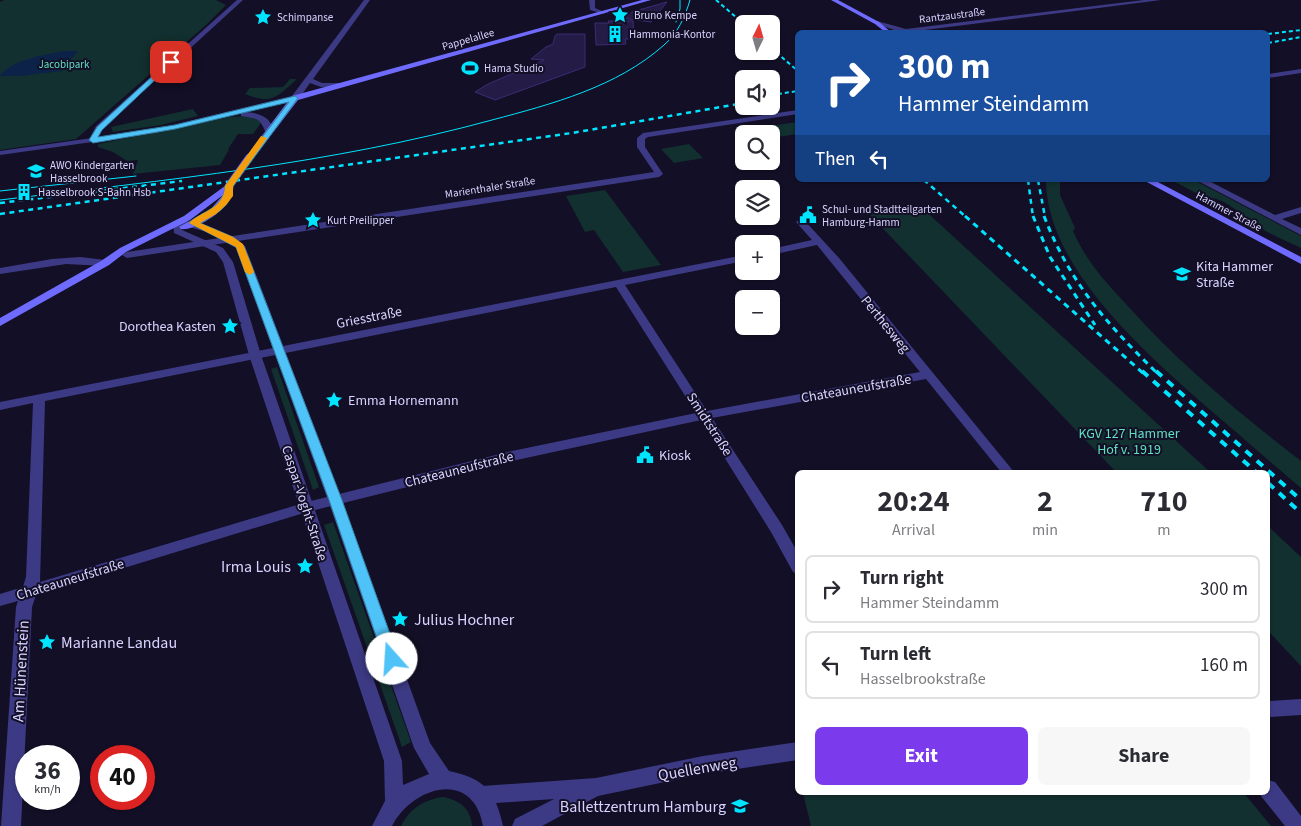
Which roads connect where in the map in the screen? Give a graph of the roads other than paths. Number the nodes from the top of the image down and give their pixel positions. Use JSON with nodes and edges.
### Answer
{"nodes":[{"id":1,"x":240,"y":0,"type":"edge"},
{"id":2,"x":367,"y":0,"type":"edge"},
{"id":3,"x":592,"y":0,"type":"edge"},
{"id":4,"x":648,"y":0,"type":"edge"},
{"id":5,"x":834,"y":0,"type":"edge"},
{"id":6,"x":1123,"y":0,"type":"edge"},
{"id":7,"x":1158,"y":0,"type":"edge"},
{"id":8,"x":826,"y":2,"type":"dead end"},
{"id":9,"x":1131,"y":3,"type":"junction"},
{"id":10,"x":602,"y":13,"type":"junction"},
{"id":11,"x":877,"y":23,"type":"junction"},
{"id":12,"x":865,"y":25,"type":"dead end"},
{"id":13,"x":872,"y":29,"type":"dead end"},
{"id":14,"x":877,"y":30,"type":"edge"},
{"id":15,"x":885,"y":30,"type":"edge"},
{"id":16,"x":902,"y":30,"type":"edge"},
{"id":17,"x":913,"y":30,"type":"edge"},
{"id":18,"x":1301,"y":71,"type":"edge"},
{"id":19,"x":1270,"y":76,"type":"edge"},
{"id":20,"x":309,"y":80,"type":"junction"},
{"id":21,"x":349,"y":84,"type":"junction"},
{"id":22,"x":295,"y":98,"type":"junction"},
{"id":23,"x":795,"y":112,"type":"edge"},
{"id":24,"x":230,"y":114,"type":"junction"},
{"id":25,"x":269,"y":130,"type":"junction"},
{"id":26,"x":93,"y":140,"type":"junction"},
{"id":27,"x":0,"y":153,"type":"edge"},
{"id":28,"x":1151,"y":182,"type":"edge"},
{"id":29,"x":1204,"y":182,"type":"edge"},
{"id":30,"x":229,"y":186,"type":"junction"},
{"id":31,"x":1301,"y":210,"type":"edge"},
{"id":32,"x":1274,"y":218,"type":"junction"},
{"id":33,"x":801,"y":222,"type":"dead end"},
{"id":34,"x":193,"y":223,"type":"junction"},
{"id":35,"x":178,"y":226,"type":"junction"},
{"id":36,"x":1301,"y":232,"type":"edge"},
{"id":37,"x":230,"y":239,"type":"junction"},
{"id":38,"x":819,"y":242,"type":"junction"},
{"id":39,"x":206,"y":243,"type":"junction"},
{"id":40,"x":780,"y":250,"type":"edge"},
{"id":41,"x":127,"y":255,"type":"junction"},
{"id":42,"x":735,"y":260,"type":"edge"},
{"id":43,"x":1301,"y":261,"type":"edge"},
{"id":44,"x":105,"y":263,"type":"junction"},
{"id":45,"x":0,"y":271,"type":"edge"},
{"id":46,"x":619,"y":283,"type":"junction"},
{"id":47,"x":0,"y":323,"type":"edge"},
{"id":48,"x":278,"y":350,"type":"junction"},
{"id":49,"x":255,"y":354,"type":"junction"},
{"id":50,"x":927,"y":375,"type":"junction"},
{"id":51,"x":39,"y":398,"type":"junction"},
{"id":52,"x":0,"y":406,"type":"edge"},
{"id":53,"x":704,"y":415,"type":"junction"},
{"id":54,"x":1006,"y":470,"type":"edge"},
{"id":55,"x":335,"y":500,"type":"junction"},
{"id":56,"x":307,"y":507,"type":"junction"},
{"id":57,"x":795,"y":562,"type":"edge"},
{"id":58,"x":30,"y":591,"type":"junction"},
{"id":59,"x":0,"y":600,"type":"edge"},
{"id":60,"x":1301,"y":707,"type":"edge"},
{"id":61,"x":1270,"y":709,"type":"edge"},
{"id":62,"x":795,"y":751,"type":"edge"},
{"id":63,"x":444,"y":780,"type":"junction"},
{"id":64,"x":596,"y":787,"type":"junction"},
{"id":65,"x":1270,"y":792,"type":"edge"},
{"id":66,"x":482,"y":796,"type":"junction"},
{"id":67,"x":395,"y":803,"type":"junction"},
{"id":68,"x":11,"y":826,"type":"edge"},
{"id":69,"x":382,"y":826,"type":"edge"},
{"id":70,"x":493,"y":826,"type":"edge"},
{"id":71,"x":522,"y":826,"type":"edge"},
{"id":72,"x":1297,"y":826,"type":"edge"}],
"edges":[{"from":1,"to":26,"type":"street"},
{"from":2,"to":20,"type":"street"},
{"from":3,"to":10,"type":"street"},
{"from":4,"to":10,"type":"main road","name":"Pappelallee"},
{"from":5,"to":11,"type":"main road"},
{"from":6,"to":9,"type":"street"},
{"from":7,"to":9,"type":"street","name":"Rantzaustraße"},
{"from":8,"to":12,"type":"main road"},
{"from":9,"to":17,"type":"street","name":"Rantzaustraße"},
{"from":10,"to":21,"type":"main road","name":"Pappelallee"},
{"from":11,"to":15,"type":"main road"},
{"from":11,"to":16,"type":"street"},
{"from":13,"to":14,"type":"street"},
{"from":18,"to":19,"type":"street"},
{"from":20,"to":21,"type":"street"},
{"from":20,"to":22,"type":"street"},
{"from":21,"to":22,"type":"main road","name":"Pappelallee"},
{"from":22,"to":24,"type":"street"},
{"from":22,"to":25,"type":"main road"},
{"from":23,"to":37,"type":"street","name":"Marienthaler Straße"},
{"from":24,"to":25,"type":"street"},
{"from":24,"to":26,"type":"street"},
{"from":25,"to":30,"type":"main road","bridge":true},
{"from":26,"to":27,"type":"street"},
{"from":28,"to":43,"type":"main road","name":"Hammer Straße"},
{"from":29,"to":32,"type":"street","name":"Hammer Straße"},
{"from":30,"to":34,"type":"main road"},
{"from":30,"to":35,"type":"main road"},
{"from":31,"to":32,"type":"street"},
{"from":32,"to":36,"type":"street","name":"Hammer Straße"},
{"from":33,"to":38,"type":"street","name":"Perthesweg"},
{"from":34,"to":35,"type":"main road"},
{"from":34,"to":37,"type":"street","name":"Caspar-Voght-Straße"},
{"from":35,"to":39,"type":"street","name":"Caspar-Voght-Straße"},
{"from":35,"to":41,"type":"main road"},
{"from":35,"to":44,"type":"main road"},
{"from":37,"to":39,"type":"street","name":"Marienthaler Straße"},
{"from":37,"to":48,"type":"street","name":"Caspar-Voght-Straße"},
{"from":38,"to":40,"type":"street"},
{"from":38,"to":50,"type":"street","name":"Perthesweg"},
{"from":39,"to":41,"type":"street","name":"Marienthaler Straße"},
{"from":39,"to":49,"type":"street","name":"Caspar-Voght-Straße"},
{"from":41,"to":44,"type":"main road"},
{"from":42,"to":46,"type":"street","name":"Griesstraße"},
{"from":44,"to":45,"type":"street"},
{"from":44,"to":47,"type":"main road"},
{"from":46,"to":48,"type":"street","name":"Griesstraße"},
{"from":46,"to":53,"type":"street","name":"Smidtstraße"},
{"from":48,"to":49,"type":"street","name":"Griesstraße"},
{"from":48,"to":55,"type":"street","name":"Caspar-Voght-Straße"},
{"from":49,"to":51,"type":"street","name":"Griesstraße"},
{"from":49,"to":56,"type":"street","name":"Caspar-Voght-Straße"},
{"from":50,"to":53,"type":"street","name":"Chateauneufstraße"},
{"from":50,"to":54,"type":"street","name":"Perthesweg"},
{"from":51,"to":52,"type":"street","name":"Griesstraße"},
{"from":51,"to":58,"type":"street","name":"Am Hünenstein"},
{"from":53,"to":55,"type":"street","name":"Chateauneufstraße"},
{"from":53,"to":57,"type":"street","name":"Smidtstraße"},
{"from":55,"to":56,"type":"street","name":"Chateauneufstraße"},
{"from":55,"to":63,"type":"street","name":"Caspar-Voght-Straße"},
{"from":56,"to":58,"type":"street","name":"Chateauneufstraße"},
{"from":56,"to":67,"type":"street","name":"Caspar-Voght-Straße"},
{"from":58,"to":59,"type":"street","name":"Chateauneufstraße"},
{"from":58,"to":68,"type":"street","name":"Am Hünenstein"},
{"from":60,"to":61,"type":"street"},
{"from":62,"to":64,"type":"street","name":"Quellenweg"},
{"from":63,"to":66,"type":"street"},
{"from":63,"to":67,"type":"street"},
{"from":64,"to":66,"type":"street","name":"Quellenweg"},
{"from":64,"to":71,"type":"street","name":"Quellenweg"},
{"from":65,"to":72,"type":"street"},
{"from":66,"to":70,"type":"street"},
{"from":67,"to":69,"type":"street"}]}
